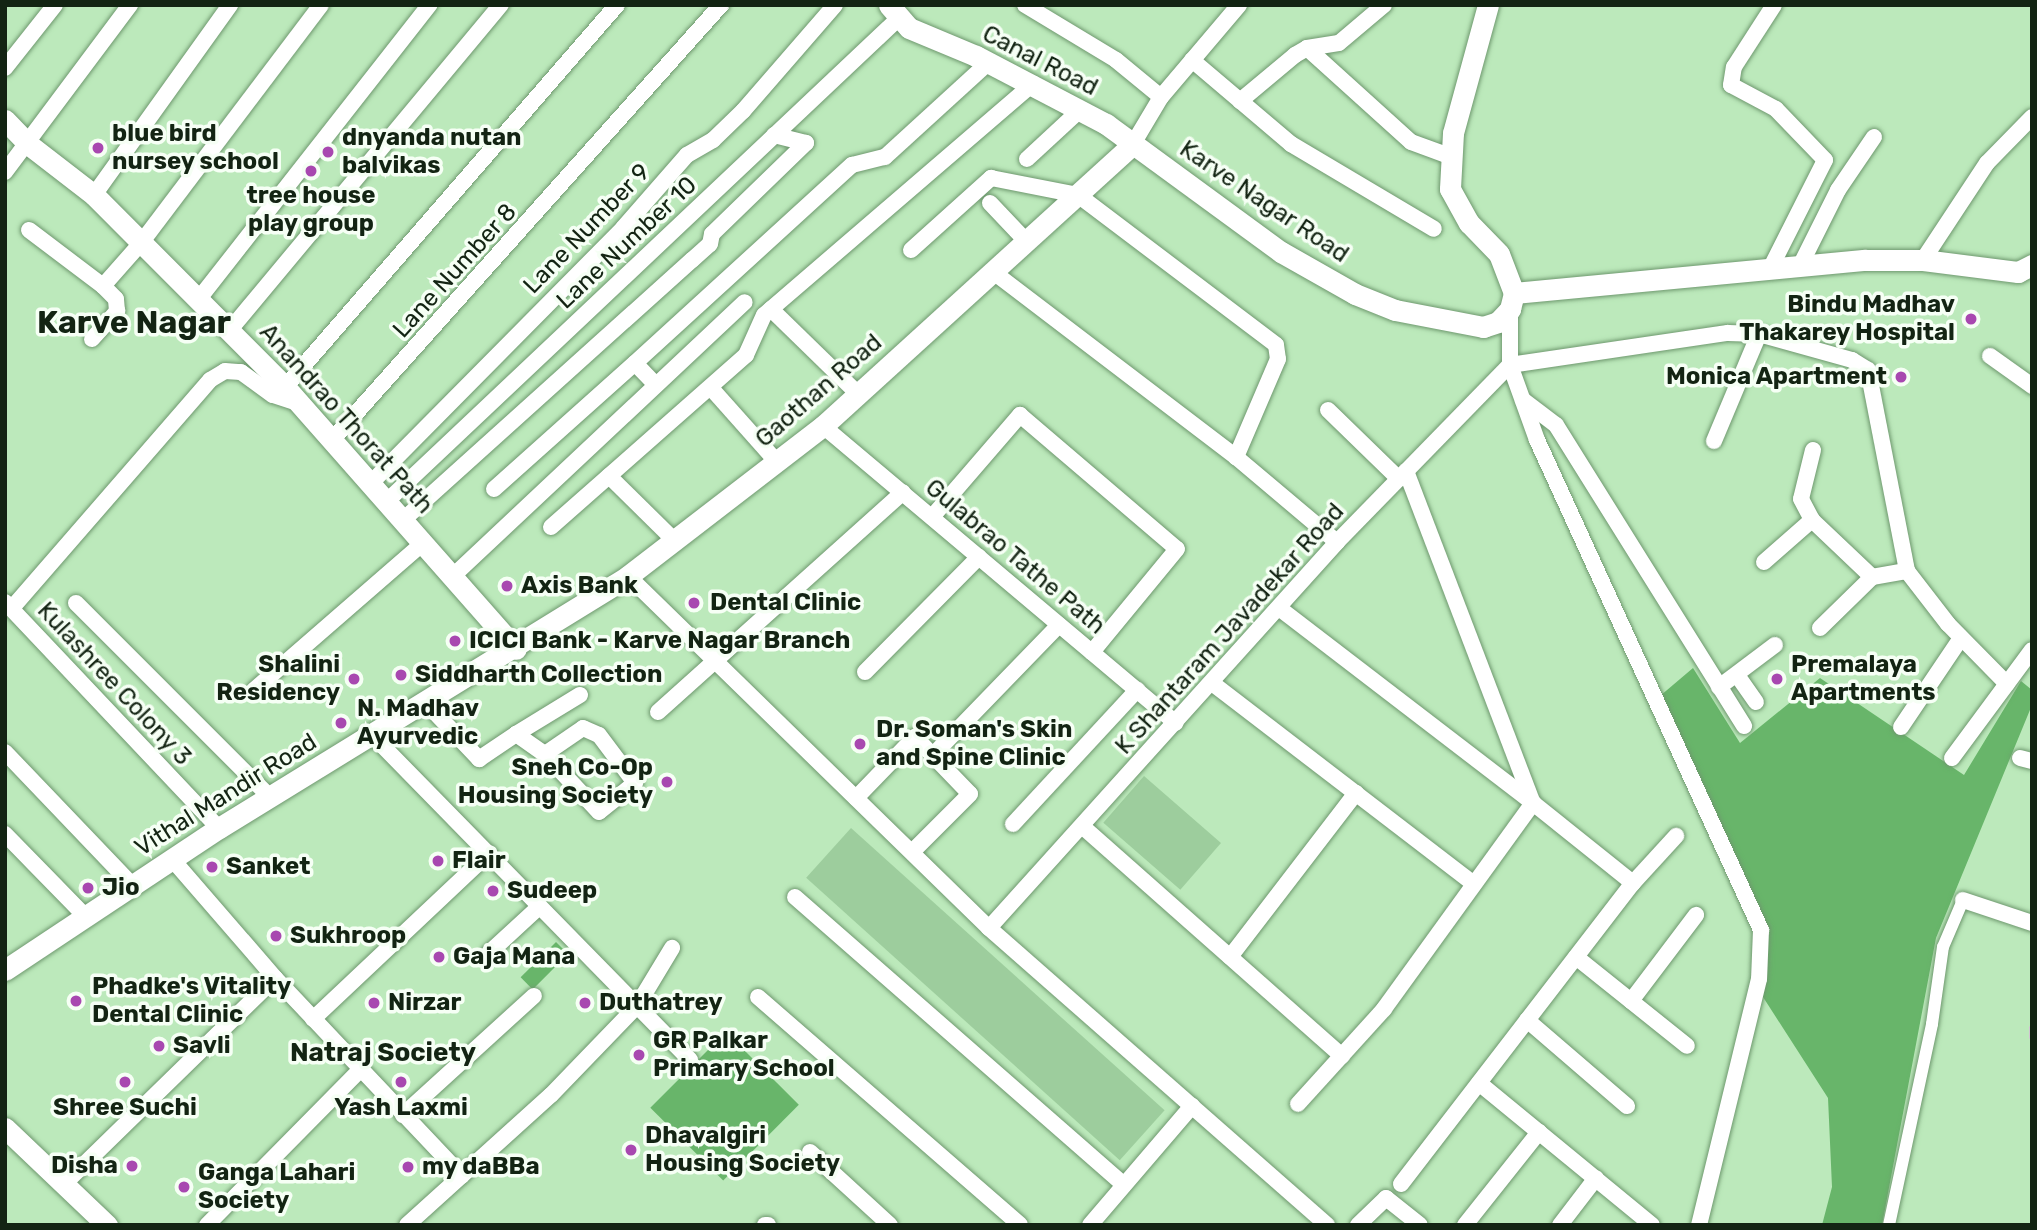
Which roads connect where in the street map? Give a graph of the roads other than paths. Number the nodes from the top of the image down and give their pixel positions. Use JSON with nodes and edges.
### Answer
{"nodes":[{"id":1,"x":55,"y":5,"type":"edge"},
{"id":2,"x":130,"y":5,"type":"edge"},
{"id":3,"x":230,"y":5,"type":"edge"},
{"id":4,"x":321,"y":5,"type":"edge"},
{"id":5,"x":429,"y":5,"type":"edge"},
{"id":6,"x":501,"y":5,"type":"edge"},
{"id":7,"x":617,"y":5,"type":"edge"},
{"id":8,"x":721,"y":5,"type":"edge"},
{"id":9,"x":835,"y":5,"type":"edge"},
{"id":10,"x":1025,"y":5,"type":"edge"},
{"id":11,"x":1239,"y":5,"type":"edge"},
{"id":12,"x":1384,"y":5,"type":"edge"},
{"id":13,"x":1488,"y":5,"type":"edge"},
{"id":14,"x":1774,"y":5,"type":"edge"},
{"id":15,"x":894,"y":11,"type":"edge"},
{"id":16,"x":1307,"y":48,"type":"junction"},
{"id":17,"x":1192,"y":60,"type":"junction"},
{"id":18,"x":989,"y":62,"type":"junction"},
{"id":19,"x":5,"y":68,"type":"edge"},
{"id":20,"x":1033,"y":84,"type":"junction"},
{"id":21,"x":1161,"y":97,"type":"junction"},
{"id":22,"x":1240,"y":101,"type":"junction"},
{"id":23,"x":1080,"y":110,"type":"junction"},
{"id":24,"x":2032,"y":117,"type":"edge"},
{"id":25,"x":5,"y":120,"type":"edge"},
{"id":26,"x":774,"y":135,"type":"junction"},
{"id":27,"x":1874,"y":137,"type":"dead end"},
{"id":28,"x":28,"y":144,"type":"junction"},
{"id":29,"x":1133,"y":144,"type":"junction"},
{"id":30,"x":1452,"y":157,"type":"junction"},
{"id":31,"x":1027,"y":159,"type":"dead end"},
{"id":32,"x":5,"y":172,"type":"edge"},
{"id":33,"x":94,"y":195,"type":"junction"},
{"id":34,"x":1078,"y":195,"type":"junction"},
{"id":35,"x":990,"y":203,"type":"dead end"},
{"id":36,"x":1434,"y":229,"type":"dead end"},
{"id":37,"x":29,"y":230,"type":"dead end"},
{"id":38,"x":1026,"y":241,"type":"junction"},
{"id":39,"x":141,"y":243,"type":"junction"},
{"id":40,"x":911,"y":250,"type":"dead end"},
{"id":41,"x":1923,"y":260,"type":"junction"},
{"id":42,"x":2032,"y":265,"type":"edge"},
{"id":43,"x":1800,"y":266,"type":"junction"},
{"id":44,"x":1770,"y":269,"type":"junction"},
{"id":45,"x":992,"y":271,"type":"junction"},
{"id":46,"x":103,"y":286,"type":"junction"},
{"id":47,"x":198,"y":300,"type":"junction"},
{"id":48,"x":1512,"y":301,"type":"junction"},
{"id":49,"x":745,"y":302,"type":"dead end"},
{"id":50,"x":771,"y":309,"type":"junction"},
{"id":51,"x":229,"y":331,"type":"junction"},
{"id":52,"x":1759,"y":334,"type":"junction"},
{"id":53,"x":92,"y":339,"type":"dead end"},
{"id":54,"x":1990,"y":356,"type":"dead end"},
{"id":55,"x":635,"y":363,"type":"junction"},
{"id":56,"x":1510,"y":365,"type":"junction"},
{"id":57,"x":656,"y":386,"type":"junction"},
{"id":58,"x":2032,"y":386,"type":"edge"},
{"id":59,"x":285,"y":387,"type":"junction"},
{"id":60,"x":712,"y":388,"type":"junction"},
{"id":61,"x":858,"y":394,"type":"junction"},
{"id":62,"x":1522,"y":400,"type":"junction"},
{"id":63,"x":300,"y":404,"type":"junction"},
{"id":64,"x":1328,"y":410,"type":"dead end"},
{"id":65,"x":822,"y":426,"type":"junction"},
{"id":66,"x":332,"y":440,"type":"junction"},
{"id":67,"x":1714,"y":441,"type":"dead end"},
{"id":68,"x":1814,"y":450,"type":"dead end"},
{"id":69,"x":1236,"y":457,"type":"junction"},
{"id":70,"x":777,"y":462,"type":"junction"},
{"id":71,"x":1403,"y":475,"type":"junction"},
{"id":72,"x":610,"y":477,"type":"junction"},
{"id":73,"x":370,"y":484,"type":"junction"},
{"id":74,"x":495,"y":489,"type":"dead end"},
{"id":75,"x":903,"y":492,"type":"junction"},
{"id":76,"x":386,"y":502,"type":"junction"},
{"id":77,"x":932,"y":517,"type":"junction"},
{"id":78,"x":403,"y":520,"type":"junction"},
{"id":79,"x":1812,"y":520,"type":"junction"},
{"id":80,"x":551,"y":527,"type":"dead end"},
{"id":81,"x":675,"y":541,"type":"junction"},
{"id":82,"x":1337,"y":542,"type":"junction"},
{"id":83,"x":423,"y":543,"type":"junction"},
{"id":84,"x":979,"y":557,"type":"junction"},
{"id":85,"x":1764,"y":562,"type":"dead end"},
{"id":86,"x":1907,"y":571,"type":"junction"},
{"id":87,"x":453,"y":576,"type":"junction"},
{"id":88,"x":628,"y":576,"type":"junction"},
{"id":89,"x":1872,"y":577,"type":"junction"},
{"id":90,"x":76,"y":603,"type":"dead end"},
{"id":91,"x":9,"y":605,"type":"edge"},
{"id":92,"x":1279,"y":608,"type":"junction"},
{"id":93,"x":1059,"y":625,"type":"junction"},
{"id":94,"x":1821,"y":628,"type":"dead end"},
{"id":95,"x":1961,"y":638,"type":"junction"},
{"id":96,"x":1775,"y":645,"type":"dead end"},
{"id":97,"x":516,"y":649,"type":"junction"},
{"id":98,"x":2032,"y":650,"type":"edge"},
{"id":99,"x":1092,"y":652,"type":"junction"},
{"id":100,"x":713,"y":659,"type":"junction"},
{"id":101,"x":865,"y":672,"type":"dead end"},
{"id":102,"x":1737,"y":675,"type":"junction"},
{"id":103,"x":1212,"y":682,"type":"junction"},
{"id":104,"x":2007,"y":684,"type":"junction"},
{"id":105,"x":1719,"y":687,"type":"junction"},
{"id":106,"x":254,"y":690,"type":"dead end"},
{"id":107,"x":1138,"y":690,"type":"junction"},
{"id":108,"x":580,"y":695,"type":"dead end"},
{"id":109,"x":425,"y":702,"type":"junction"},
{"id":110,"x":1756,"y":702,"type":"dead end"},
{"id":111,"x":658,"y":712,"type":"dead end"},
{"id":112,"x":1176,"y":723,"type":"junction"},
{"id":113,"x":1744,"y":726,"type":"dead end"},
{"id":114,"x":1901,"y":727,"type":"dead end"},
{"id":115,"x":371,"y":734,"type":"junction"},
{"id":116,"x":516,"y":734,"type":"junction"},
{"id":117,"x":5,"y":751,"type":"edge"},
{"id":118,"x":545,"y":754,"type":"junction"},
{"id":119,"x":933,"y":755,"type":"junction"},
{"id":120,"x":1952,"y":758,"type":"dead end"},
{"id":121,"x":1356,"y":793,"type":"junction"},
{"id":122,"x":270,"y":797,"type":"junction"},
{"id":123,"x":856,"y":798,"type":"junction"},
{"id":124,"x":1533,"y":803,"type":"junction"},
{"id":125,"x":1013,"y":824,"type":"dead end"},
{"id":126,"x":1082,"y":826,"type":"junction"},
{"id":127,"x":219,"y":828,"type":"junction"},
{"id":128,"x":5,"y":834,"type":"edge"},
{"id":129,"x":1676,"y":836,"type":"dead end"},
{"id":130,"x":912,"y":852,"type":"junction"},
{"id":131,"x":489,"y":853,"type":"junction"},
{"id":132,"x":172,"y":859,"type":"junction"},
{"id":133,"x":1633,"y":883,"type":"junction"},
{"id":134,"x":1474,"y":884,"type":"junction"},
{"id":135,"x":133,"y":886,"type":"junction"},
{"id":136,"x":795,"y":897,"type":"dead end"},
{"id":137,"x":1963,"y":900,"type":"joint"},
{"id":138,"x":539,"y":907,"type":"junction"},
{"id":139,"x":1696,"y":915,"type":"dead end"},
{"id":140,"x":86,"y":917,"type":"junction"},
{"id":141,"x":2032,"y":923,"type":"edge"},
{"id":142,"x":989,"y":928,"type":"junction"},
{"id":143,"x":672,"y":948,"type":"dead end"},
{"id":144,"x":489,"y":953,"type":"dead end"},
{"id":145,"x":1230,"y":957,"type":"junction"},
{"id":146,"x":1576,"y":957,"type":"junction"},
{"id":147,"x":5,"y":970,"type":"edge"},
{"id":148,"x":275,"y":978,"type":"junction"},
{"id":149,"x":534,"y":996,"type":"dead end"},
{"id":150,"x":758,"y":997,"type":"dead end"},
{"id":151,"x":1631,"y":1000,"type":"junction"},
{"id":152,"x":637,"y":1006,"type":"junction"},
{"id":153,"x":313,"y":1019,"type":"junction"},
{"id":154,"x":1527,"y":1020,"type":"junction"},
{"id":155,"x":1687,"y":1046,"type":"dead end"},
{"id":156,"x":1342,"y":1056,"type":"junction"},
{"id":157,"x":690,"y":1060,"type":"dead end"},
{"id":158,"x":360,"y":1070,"type":"junction"},
{"id":159,"x":1479,"y":1083,"type":"junction"},
{"id":160,"x":1298,"y":1104,"type":"dead end"},
{"id":161,"x":1192,"y":1106,"type":"junction"},
{"id":162,"x":1627,"y":1106,"type":"dead end"},
{"id":163,"x":403,"y":1115,"type":"junction"},
{"id":164,"x":5,"y":1128,"type":"edge"},
{"id":165,"x":1539,"y":1132,"type":"junction"},
{"id":166,"x":810,"y":1152,"type":"dead end"},
{"id":167,"x":462,"y":1176,"type":"junction"},
{"id":168,"x":1596,"y":1178,"type":"junction"},
{"id":169,"x":64,"y":1184,"type":"junction"},
{"id":170,"x":1401,"y":1184,"type":"dead end"},
{"id":171,"x":1124,"y":1185,"type":"junction"},
{"id":172,"x":107,"y":1225,"type":"edge"},
{"id":173,"x":206,"y":1225,"type":"edge"},
{"id":174,"x":407,"y":1225,"type":"edge"},
{"id":175,"x":890,"y":1225,"type":"edge"},
{"id":176,"x":1020,"y":1225,"type":"edge"},
{"id":177,"x":1090,"y":1225,"type":"edge"},
{"id":178,"x":1327,"y":1225,"type":"edge"},
{"id":179,"x":1358,"y":1225,"type":"edge"},
{"id":180,"x":1420,"y":1225,"type":"edge"},
{"id":181,"x":1465,"y":1225,"type":"edge"},
{"id":182,"x":1560,"y":1225,"type":"edge"},
{"id":183,"x":1652,"y":1225,"type":"edge"},
{"id":184,"x":1699,"y":1225,"type":"edge"},
{"id":185,"x":1889,"y":1225,"type":"edge"}],
"edges":[{"from":1,"to":19,"type":"street"},
{"from":2,"to":28,"type":"street"},
{"from":3,"to":33,"type":"street"},
{"from":4,"to":39,"type":"street"},
{"from":5,"to":47,"type":"street"},
{"from":6,"to":51,"type":"street"},
{"from":7,"to":59,"type":"street"},
{"from":8,"to":66,"type":"street","name":"Lane Number 8"},
{"from":9,"to":73,"type":"street","name":"Lane Number 9"},
{"from":10,"to":21,"type":"street"},
{"from":11,"to":17,"type":"street"},
{"from":12,"to":16,"type":"street"},
{"from":13,"to":30,"type":"street"},
{"from":14,"to":44,"type":"street"},
{"from":15,"to":18,"type":"street","name":"Canal Road"},
{"from":15,"to":26,"type":"street","name":"Lane Number 10"},
{"from":16,"to":22,"type":"street"},
{"from":16,"to":30,"type":"street"},
{"from":17,"to":21,"type":"street"},
{"from":17,"to":22,"type":"street"},
{"from":18,"to":20,"type":"street","name":"Canal Road"},
{"from":18,"to":55,"type":"street"},
{"from":20,"to":23,"type":"street","name":"Canal Road"},
{"from":20,"to":50,"type":"street"},
{"from":21,"to":29,"type":"street"},
{"from":22,"to":36,"type":"street"},
{"from":23,"to":29,"type":"street","name":"Canal Road"},
{"from":23,"to":31,"type":"street"},
{"from":24,"to":41,"type":"street"},
{"from":25,"to":28,"type":"street","name":"Anandrao Thorat Path"},
{"from":26,"to":76,"type":"street","name":"Lane Number 10"},
{"from":26,"to":78,"type":"street"},
{"from":27,"to":43,"type":"street"},
{"from":28,"to":32,"type":"street"},
{"from":28,"to":33,"type":"street","name":"Anandrao Thorat Path"},
{"from":29,"to":34,"type":"street","name":"Gaothan Road"},
{"from":29,"to":48,"type":"street","name":"Karve Nagar Road"},
{"from":30,"to":48,"type":"street"},
{"from":33,"to":39,"type":"street","name":"Anandrao Thorat Path"},
{"from":34,"to":38,"type":"street","name":"Gaothan Road"},
{"from":34,"to":40,"type":"street"},
{"from":34,"to":69,"type":"street"},
{"from":35,"to":38,"type":"street"},
{"from":37,"to":46,"type":"street"},
{"from":38,"to":45,"type":"street","name":"Gaothan Road"},
{"from":39,"to":46,"type":"street"},
{"from":39,"to":47,"type":"street","name":"Anandrao Thorat Path"},
{"from":41,"to":42,"type":"street"},
{"from":41,"to":43,"type":"street"},
{"from":43,"to":44,"type":"street"},
{"from":44,"to":48,"type":"street"},
{"from":45,"to":61,"type":"street","name":"Gaothan Road"},
{"from":45,"to":69,"type":"street"},
{"from":46,"to":53,"type":"street"},
{"from":47,"to":51,"type":"street","name":"Anandrao Thorat Path"},
{"from":48,"to":56,"type":"street"},
{"from":49,"to":57,"type":"street"},
{"from":50,"to":60,"type":"street"},
{"from":50,"to":61,"type":"street"},
{"from":51,"to":59,"type":"street","name":"Anandrao Thorat Path"},
{"from":52,"to":56,"type":"street"},
{"from":52,"to":67,"type":"street"},
{"from":52,"to":86,"type":"street"},
{"from":54,"to":58,"type":"street"},
{"from":55,"to":57,"type":"street"},
{"from":55,"to":74,"type":"street"},
{"from":56,"to":62,"type":"street"},
{"from":56,"to":71,"type":"street","name":"K Shantaram Javadekar Road"},
{"from":57,"to":87,"type":"street"},
{"from":59,"to":63,"type":"street","name":"Anandrao Thorat Path"},
{"from":60,"to":70,"type":"street"},
{"from":60,"to":72,"type":"street"},
{"from":61,"to":65,"type":"street","name":"Gaothan Road"},
{"from":62,"to":105,"type":"street"},
{"from":62,"to":184,"type":"street"},
{"from":63,"to":66,"type":"street","name":"Anandrao Thorat Path"},
{"from":63,"to":91,"type":"street"},
{"from":64,"to":71,"type":"street"},
{"from":65,"to":70,"type":"street","name":"Gaothan Road"},
{"from":65,"to":75,"type":"street","name":"Gulabrao Tathe Path"},
{"from":66,"to":73,"type":"street","name":"Anandrao Thorat Path"},
{"from":68,"to":79,"type":"street"},
{"from":69,"to":82,"type":"street"},
{"from":70,"to":81,"type":"street","name":"Gaothan Road"},
{"from":71,"to":82,"type":"street","name":"K Shantaram Javadekar Road"},
{"from":71,"to":124,"type":"street"},
{"from":72,"to":80,"type":"street"},
{"from":72,"to":81,"type":"street"},
{"from":73,"to":76,"type":"street","name":"Anandrao Thorat Path"},
{"from":75,"to":77,"type":"street","name":"Gulabrao Tathe Path"},
{"from":75,"to":100,"type":"street"},
{"from":76,"to":78,"type":"street","name":"Anandrao Thorat Path"},
{"from":77,"to":84,"type":"street","name":"Gulabrao Tathe Path"},
{"from":77,"to":99,"type":"street"},
{"from":78,"to":83,"type":"street","name":"Anandrao Thorat Path"},
{"from":79,"to":85,"type":"street"},
{"from":79,"to":89,"type":"street"},
{"from":81,"to":88,"type":"street","name":"Gaothan Road"},
{"from":82,"to":92,"type":"street","name":"K Shantaram Javadekar Road"},
{"from":83,"to":87,"type":"street","name":"Anandrao Thorat Path"},
{"from":83,"to":106,"type":"street"},
{"from":84,"to":93,"type":"street","name":"Gulabrao Tathe Path"},
{"from":84,"to":101,"type":"street"},
{"from":86,"to":89,"type":"street"},
{"from":86,"to":95,"type":"street"},
{"from":87,"to":97,"type":"street","name":"Anandrao Thorat Path"},
{"from":88,"to":97,"type":"street","name":"Gaothan Road"},
{"from":88,"to":100,"type":"street"},
{"from":89,"to":94,"type":"street"},
{"from":90,"to":122,"type":"street"},
{"from":91,"to":127,"type":"street","name":"Kulashree Colony 3"},
{"from":92,"to":103,"type":"street","name":"K Shantaram Javadekar Road"},
{"from":92,"to":124,"type":"street"},
{"from":93,"to":99,"type":"street","name":"Gulabrao Tathe Path"},
{"from":93,"to":119,"type":"street"},
{"from":95,"to":104,"type":"street"},
{"from":95,"to":114,"type":"street"},
{"from":96,"to":102,"type":"street"},
{"from":97,"to":109,"type":"street","name":"Vithal Mandir Road"},
{"from":98,"to":104,"type":"street"},
{"from":99,"to":107,"type":"street","name":"Gulabrao Tathe Path"},
{"from":100,"to":111,"type":"street"},
{"from":100,"to":123,"type":"street"},
{"from":102,"to":105,"type":"street"},
{"from":102,"to":110,"type":"street"},
{"from":103,"to":112,"type":"street","name":"K Shantaram Javadekar Road"},
{"from":103,"to":121,"type":"street"},
{"from":104,"to":120,"type":"street"},
{"from":105,"to":113,"type":"street"},
{"from":107,"to":112,"type":"street","name":"Gulabrao Tathe Path"},
{"from":107,"to":125,"type":"street"},
{"from":108,"to":116,"type":"street"},
{"from":109,"to":115,"type":"street","name":"Vithal Mandir Road"},
{"from":109,"to":116,"type":"street"},
{"from":112,"to":126,"type":"street","name":"K Shantaram Javadekar Road"},
{"from":115,"to":122,"type":"street","name":"Vithal Mandir Road"},
{"from":115,"to":131,"type":"street"},
{"from":116,"to":118,"type":"street"},
{"from":117,"to":135,"type":"street"},
{"from":118,"to":118,"type":"street"},
{"from":119,"to":123,"type":"street"},
{"from":119,"to":130,"type":"street"},
{"from":121,"to":134,"type":"street"},
{"from":121,"to":145,"type":"street"},
{"from":122,"to":127,"type":"street","name":"Vithal Mandir Road"},
{"from":123,"to":130,"type":"street"},
{"from":124,"to":133,"type":"street"},
{"from":124,"to":134,"type":"street"},
{"from":126,"to":142,"type":"street","name":"K Shantaram Javadekar Road"},
{"from":126,"to":145,"type":"street"},
{"from":127,"to":132,"type":"street","name":"Vithal Mandir Road"},
{"from":128,"to":140,"type":"street"},
{"from":129,"to":133,"type":"street"},
{"from":130,"to":142,"type":"street"},
{"from":131,"to":138,"type":"street"},
{"from":131,"to":153,"type":"street"},
{"from":132,"to":135,"type":"street","name":"Vithal Mandir Road"},
{"from":132,"to":148,"type":"street"},
{"from":133,"to":146,"type":"street"},
{"from":134,"to":156,"type":"street"},
{"from":135,"to":140,"type":"street","name":"Vithal Mandir Road"},
{"from":136,"to":171,"type":"street"},
{"from":137,"to":141,"type":"street"},
{"from":137,"to":185,"type":"street"},
{"from":138,"to":144,"type":"street"},
{"from":138,"to":152,"type":"street"},
{"from":139,"to":151,"type":"street"},
{"from":140,"to":147,"type":"street","name":"Vithal Mandir Road"},
{"from":142,"to":161,"type":"street"},
{"from":143,"to":152,"type":"street"},
{"from":145,"to":156,"type":"street"},
{"from":146,"to":151,"type":"street"},
{"from":146,"to":154,"type":"street"},
{"from":148,"to":153,"type":"street"},
{"from":148,"to":169,"type":"street"},
{"from":149,"to":163,"type":"street"},
{"from":150,"to":176,"type":"street"},
{"from":151,"to":155,"type":"street"},
{"from":152,"to":157,"type":"street"},
{"from":152,"to":167,"type":"street"},
{"from":153,"to":158,"type":"street"},
{"from":154,"to":159,"type":"street"},
{"from":154,"to":162,"type":"street"},
{"from":156,"to":160,"type":"street"},
{"from":158,"to":163,"type":"street"},
{"from":158,"to":173,"type":"street"},
{"from":159,"to":165,"type":"street"},
{"from":159,"to":170,"type":"street"},
{"from":161,"to":171,"type":"street"},
{"from":161,"to":178,"type":"street"},
{"from":163,"to":167,"type":"street"},
{"from":164,"to":169,"type":"street"},
{"from":165,"to":168,"type":"street"},
{"from":165,"to":181,"type":"street"},
{"from":166,"to":175,"type":"street"},
{"from":167,"to":174,"type":"street"},
{"from":168,"to":182,"type":"street"},
{"from":168,"to":183,"type":"street"},
{"from":169,"to":172,"type":"street"},
{"from":171,"to":177,"type":"street"},
{"from":179,"to":180,"type":"street"}]}
